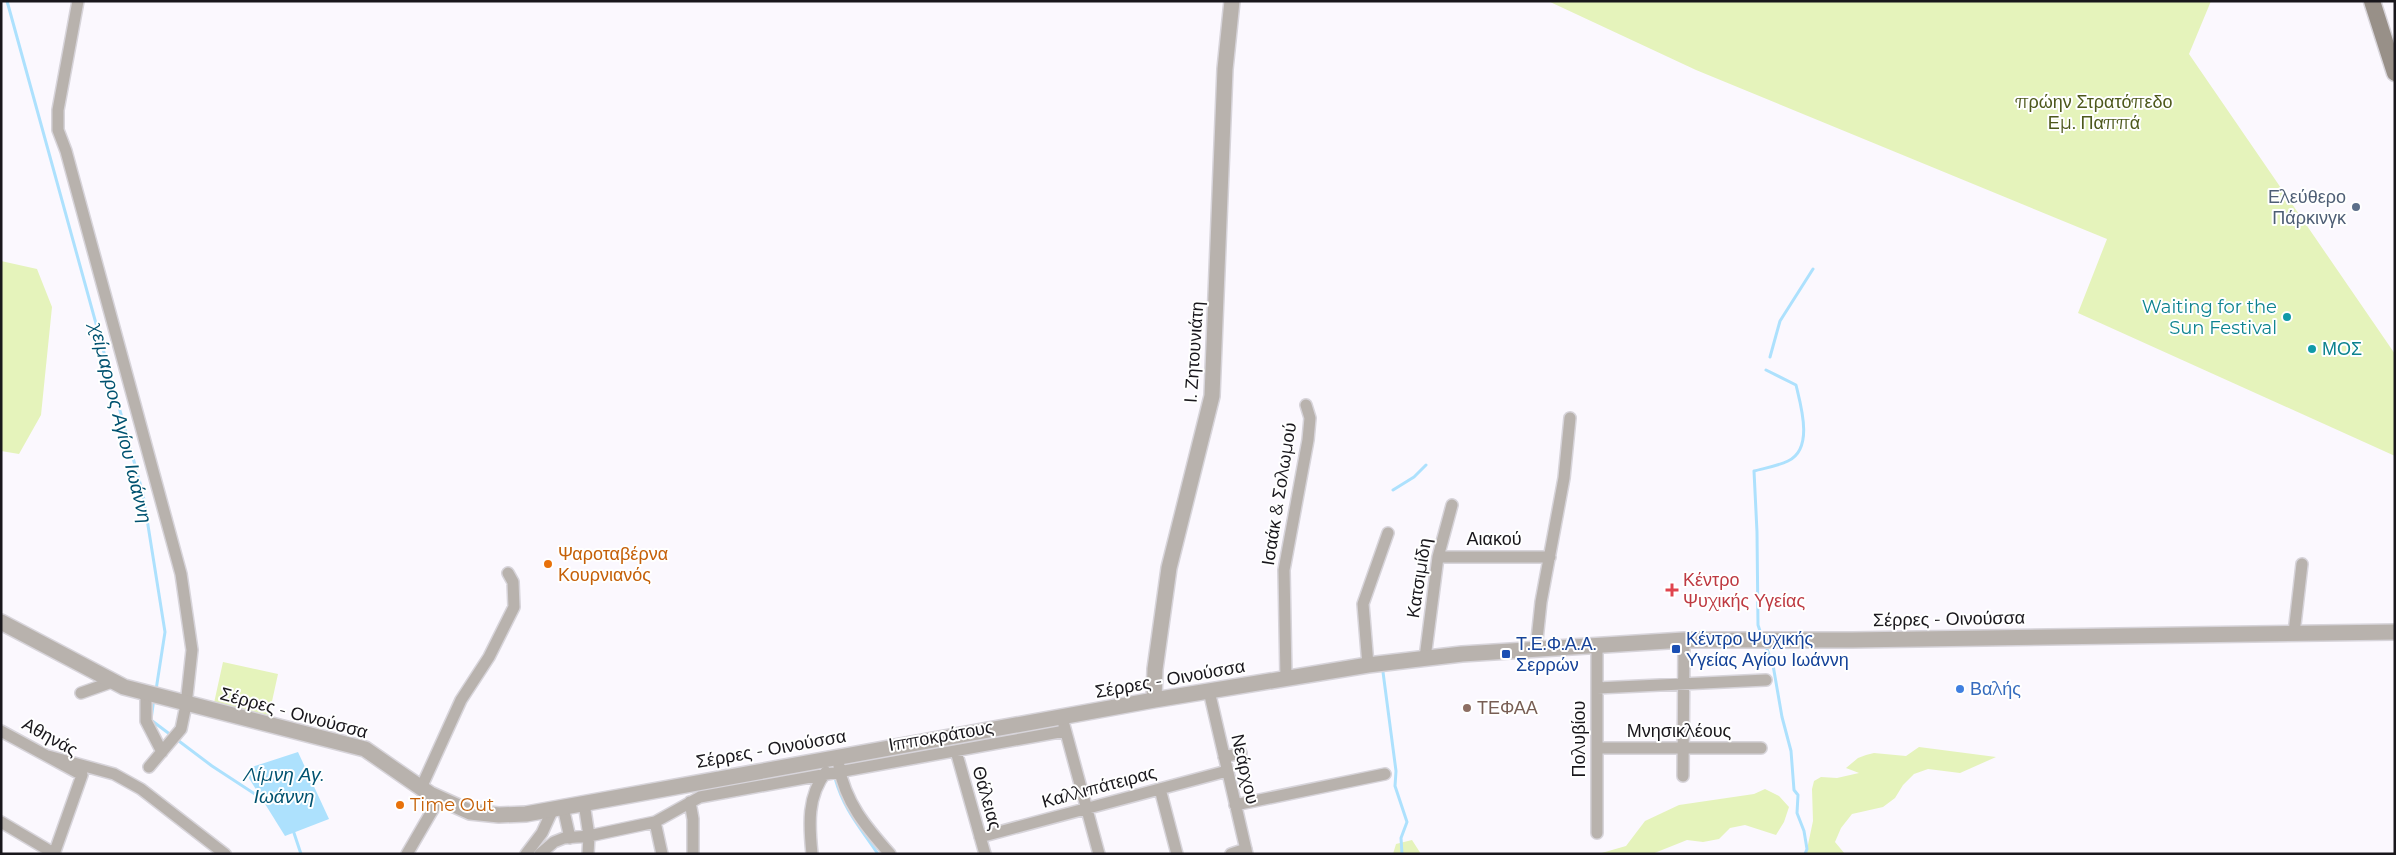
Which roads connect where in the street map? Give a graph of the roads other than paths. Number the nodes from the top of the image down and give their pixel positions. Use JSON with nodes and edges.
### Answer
{"nodes":[{"id":1,"x":78,"y":1,"type":"edge"},
{"id":2,"x":1232,"y":1,"type":"edge"},
{"id":3,"x":2372,"y":1,"type":"edge"},
{"id":4,"x":2395,"y":73,"type":"edge"},
{"id":5,"x":1306,"y":405,"type":"dead end"},
{"id":6,"x":1570,"y":418,"type":"dead end"},
{"id":7,"x":1452,"y":505,"type":"dead end"},
{"id":8,"x":1388,"y":533,"type":"dead end"},
{"id":9,"x":1438,"y":557,"type":"junction"},
{"id":10,"x":1550,"y":557,"type":"junction"},
{"id":11,"x":2302,"y":564,"type":"dead end"},
{"id":12,"x":508,"y":573,"type":"dead end"},
{"id":13,"x":2,"y":625,"type":"edge"},
{"id":14,"x":2395,"y":632,"type":"edge"},
{"id":15,"x":2294,"y":633,"type":"junction"},
{"id":16,"x":1684,"y":640,"type":"junction"},
{"id":17,"x":1597,"y":645,"type":"junction"},
{"id":18,"x":1536,"y":649,"type":"junction"},
{"id":19,"x":1425,"y":658,"type":"junction"},
{"id":20,"x":1368,"y":665,"type":"junction"},
{"id":21,"x":1286,"y":678,"type":"junction"},
{"id":22,"x":1766,"y":680,"type":"dead end"},
{"id":23,"x":1684,"y":684,"type":"junction"},
{"id":24,"x":118,"y":685,"type":"junction"},
{"id":25,"x":1597,"y":688,"type":"junction"},
{"id":26,"x":1209,"y":691,"type":"junction"},
{"id":27,"x":146,"y":693,"type":"junction"},
{"id":28,"x":82,"y":694,"type":"dead end"},
{"id":29,"x":1154,"y":700,"type":"junction"},
{"id":30,"x":186,"y":705,"type":"junction"},
{"id":31,"x":1063,"y":724,"type":"junction"},
{"id":32,"x":1,"y":731,"type":"edge"},
{"id":33,"x":1597,"y":748,"type":"junction"},
{"id":34,"x":1683,"y":748,"type":"junction"},
{"id":35,"x":1761,"y":748,"type":"dead end"},
{"id":36,"x":956,"y":751,"type":"junction"},
{"id":37,"x":162,"y":752,"type":"junction"},
{"id":38,"x":1241,"y":753,"type":"dead end"},
{"id":39,"x":48,"y":756,"type":"junction"},
{"id":40,"x":837,"y":756,"type":"junction"},
{"id":41,"x":1224,"y":757,"type":"junction"},
{"id":42,"x":149,"y":767,"type":"dead end"},
{"id":43,"x":1228,"y":771,"type":"junction"},
{"id":44,"x":840,"y":772,"type":"junction"},
{"id":45,"x":1385,"y":774,"type":"dead end"},
{"id":46,"x":823,"y":775,"type":"junction"},
{"id":47,"x":1683,"y":776,"type":"dead end"},
{"id":48,"x":421,"y":788,"type":"junction"},
{"id":49,"x":1160,"y":789,"type":"junction"},
{"id":50,"x":439,"y":799,"type":"junction"},
{"id":51,"x":690,"y":802,"type":"junction"},
{"id":52,"x":584,"y":803,"type":"junction"},
{"id":53,"x":1236,"y":805,"type":"junction"},
{"id":54,"x":558,"y":808,"type":"junction"},
{"id":55,"x":1086,"y":808,"type":"junction"},
{"id":56,"x":1,"y":822,"type":"edge"},
{"id":57,"x":655,"y":822,"type":"junction"},
{"id":58,"x":1597,"y":833,"type":"dead end"},
{"id":59,"x":589,"y":836,"type":"junction"},
{"id":60,"x":980,"y":837,"type":"junction"},
{"id":61,"x":570,"y":838,"type":"junction"},
{"id":62,"x":1246,"y":852,"type":"edge"},
{"id":63,"x":54,"y":854,"type":"edge"},
{"id":64,"x":225,"y":854,"type":"edge"},
{"id":65,"x":407,"y":854,"type":"edge"},
{"id":66,"x":526,"y":854,"type":"edge"},
{"id":67,"x":540,"y":854,"type":"edge"},
{"id":68,"x":588,"y":854,"type":"edge"},
{"id":69,"x":662,"y":854,"type":"edge"},
{"id":70,"x":693,"y":854,"type":"edge"},
{"id":71,"x":812,"y":854,"type":"edge"},
{"id":72,"x":890,"y":854,"type":"edge"},
{"id":73,"x":984,"y":854,"type":"edge"},
{"id":74,"x":1099,"y":854,"type":"edge"},
{"id":75,"x":1177,"y":854,"type":"edge"},
{"id":76,"x":1231,"y":854,"type":"edge"}],
"edges":[{"from":1,"to":30,"type":"street"},
{"from":2,"to":29,"type":"street","name":"Ι. Ζητουνιάτη"},
{"from":3,"to":4,"type":"main road"},
{"from":5,"to":21,"type":"street","name":"Ισαάκ & Σολωμού"},
{"from":6,"to":10,"type":"street"},
{"from":7,"to":9,"type":"street","name":"Κατσιμίδη"},
{"from":8,"to":20,"type":"street"},
{"from":9,"to":10,"type":"street","name":"Αιακού"},
{"from":9,"to":19,"type":"street","name":"Κατσιμίδη"},
{"from":10,"to":18,"type":"street"},
{"from":11,"to":15,"type":"street"},
{"from":12,"to":48,"type":"street"},
{"from":13,"to":24,"type":"street","name":"Σέρρες - Οινούσσα"},
{"from":14,"to":15,"type":"street","name":"Σέρρες - Οινούσσα"},
{"from":15,"to":16,"type":"street","name":"Σέρρες - Οινούσσα"},
{"from":16,"to":17,"type":"street","name":"Σέρρες - Οινούσσα"},
{"from":16,"to":23,"type":"street"},
{"from":17,"to":18,"type":"street","name":"Σέρρες - Οινούσσα"},
{"from":17,"to":25,"type":"street","name":"Πολυβίου"},
{"from":18,"to":19,"type":"street","name":"Σέρρες - Οινούσσα"},
{"from":19,"to":20,"type":"street","name":"Σέρρες - Οινούσσα"},
{"from":20,"to":21,"type":"street","name":"Σέρρες - Οινούσσα"},
{"from":21,"to":26,"type":"street","name":"Σέρρες - Οινούσσα"},
{"from":22,"to":23,"type":"street"},
{"from":23,"to":25,"type":"street"},
{"from":23,"to":34,"type":"street"},
{"from":24,"to":27,"type":"street","name":"Σέρρες - Οινούσσα"},
{"from":24,"to":28,"type":"street"},
{"from":25,"to":33,"type":"street","name":"Πολυβίου"},
{"from":26,"to":29,"type":"street","name":"Σέρρες - Οινούσσα"},
{"from":26,"to":41,"type":"street","name":"Νεάρχου"},
{"from":27,"to":30,"type":"street","name":"Σέρρες - Οινούσσα"},
{"from":27,"to":37,"type":"street"},
{"from":29,"to":31,"type":"street","name":"Σέρρες - Οινούσσα"},
{"from":30,"to":37,"type":"street"},
{"from":30,"to":48,"type":"street","name":"Σέρρες - Οινούσσα"},
{"from":31,"to":36,"type":"street","name":"Ιπποκράτους"},
{"from":31,"to":40,"type":"street","name":"Σέρρες - Οινούσσα"},
{"from":31,"to":55,"type":"street"},
{"from":32,"to":39,"type":"street","name":"Αθηνάς"},
{"from":33,"to":34,"type":"street","name":"Μνησικλέους"},
{"from":33,"to":58,"type":"street","name":"Πολυβίου"},
{"from":34,"to":35,"type":"street","name":"Μνησικλέους"},
{"from":34,"to":47,"type":"street"},
{"from":36,"to":44,"type":"street","name":"Ιπποκράτους"},
{"from":36,"to":60,"type":"street","name":"Θάλειας"},
{"from":37,"to":42,"type":"street"},
{"from":38,"to":41,"type":"street"},
{"from":39,"to":63,"type":"street","name":"Αθηνάς"},
{"from":39,"to":64,"type":"street"},
{"from":40,"to":44,"type":"street"},
{"from":40,"to":46,"type":"street"},
{"from":40,"to":52,"type":"street","name":"Σέρρες - Οινούσσα"},
{"from":41,"to":43,"type":"street","name":"Νεάρχου"},
{"from":43,"to":49,"type":"street","name":"Καλλιπάτειρας"},
{"from":43,"to":53,"type":"street","name":"Νεάρχου"},
{"from":44,"to":46,"type":"street","name":"Ιπποκράτους"},
{"from":44,"to":72,"type":"street"},
{"from":45,"to":53,"type":"street"},
{"from":46,"to":51,"type":"street","name":"Ιπποκράτους"},
{"from":46,"to":71,"type":"street"},
{"from":48,"to":50,"type":"street","name":"Σέρρες - Οινούσσα"},
{"from":49,"to":55,"type":"street","name":"Καλλιπάτειρας"},
{"from":49,"to":75,"type":"street"},
{"from":50,"to":54,"type":"street","name":"Σέρρες - Οινούσσα"},
{"from":50,"to":65,"type":"street"},
{"from":51,"to":57,"type":"street","name":"Ιπποκράτους"},
{"from":51,"to":70,"type":"street"},
{"from":52,"to":54,"type":"street","name":"Σέρρες - Οινούσσα"},
{"from":52,"to":59,"type":"street"},
{"from":53,"to":62,"type":"street","name":"Νεάρχου"},
{"from":54,"to":61,"type":"street"},
{"from":54,"to":66,"type":"street"},
{"from":55,"to":60,"type":"street","name":"Καλλιπάτειρας"},
{"from":55,"to":74,"type":"street"},
{"from":56,"to":63,"type":"street"},
{"from":57,"to":59,"type":"street","name":"Ιπποκράτους"},
{"from":57,"to":69,"type":"street"},
{"from":59,"to":61,"type":"street","name":"Ιπποκράτους"},
{"from":59,"to":68,"type":"street"},
{"from":60,"to":73,"type":"street","name":"Θάλειας"},
{"from":61,"to":67,"type":"street","name":"Ιπποκράτους"},
{"from":62,"to":76,"type":"street"}]}
